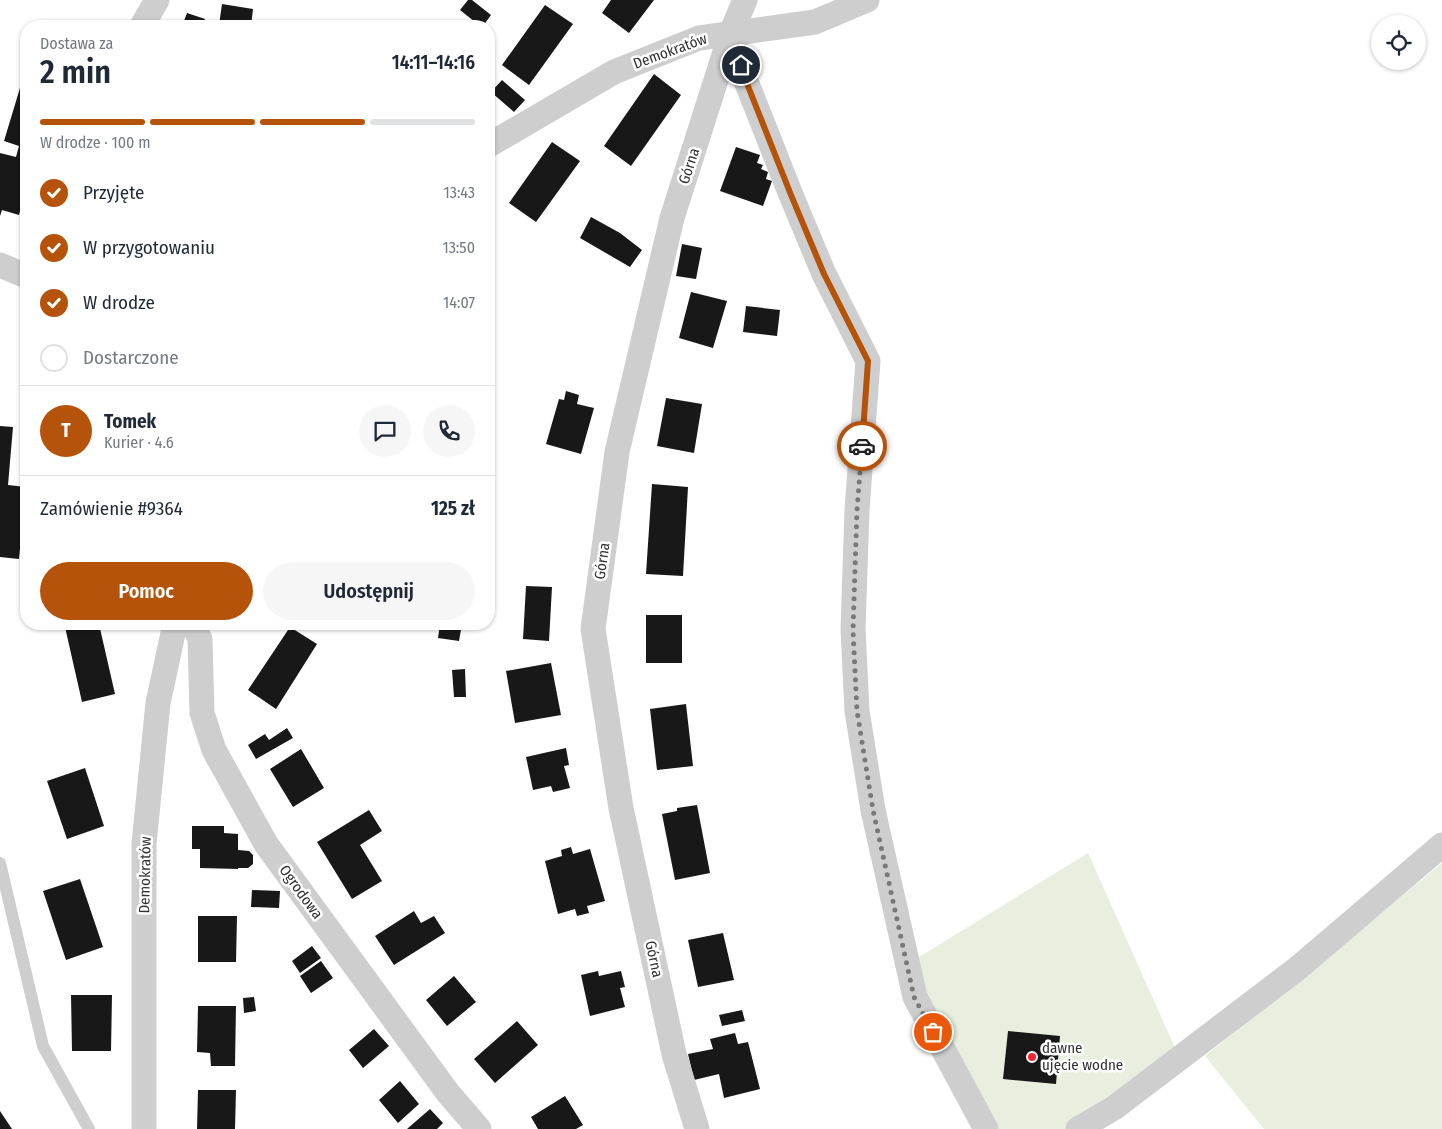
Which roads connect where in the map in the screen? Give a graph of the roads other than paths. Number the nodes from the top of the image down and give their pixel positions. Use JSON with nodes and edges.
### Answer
{"nodes":[{"id":1,"x":157,"y":0,"type":"edge"},
{"id":2,"x":745,"y":0,"type":"edge"},
{"id":3,"x":867,"y":0,"type":"edge"},
{"id":4,"x":145,"y":20,"type":"edge"},
{"id":5,"x":732,"y":33,"type":"junction"},
{"id":6,"x":495,"y":141,"type":"edge"},
{"id":7,"x":0,"y":265,"type":"edge"},
{"id":8,"x":20,"y":273,"type":"edge"},
{"id":9,"x":174,"y":630,"type":"edge"},
{"id":10,"x":196,"y":630,"type":"edge"},
{"id":11,"x":1442,"y":845,"type":"edge"},
{"id":12,"x":0,"y":863,"type":"edge"},
{"id":13,"x":89,"y":1129,"type":"edge"},
{"id":14,"x":144,"y":1129,"type":"edge"},
{"id":15,"x":479,"y":1129,"type":"edge"},
{"id":16,"x":696,"y":1129,"type":"edge"},
{"id":17,"x":986,"y":1129,"type":"edge"},
{"id":18,"x":1078,"y":1129,"type":"edge"}],
"edges":[{"from":1,"to":4,"type":"street"},
{"from":2,"to":5,"type":"street","name":"Górna"},
{"from":3,"to":5,"type":"street","name":"Demokratów"},
{"from":5,"to":6,"type":"street","name":"Demokratów"},
{"from":5,"to":16,"type":"street","name":"Górna"},
{"from":5,"to":17,"type":"street"},
{"from":7,"to":8,"type":"street"},
{"from":9,"to":14,"type":"street","name":"Demokratów"},
{"from":10,"to":15,"type":"street","name":"Ogrodowa"},
{"from":11,"to":18,"type":"street"},
{"from":12,"to":13,"type":"lane"}]}
